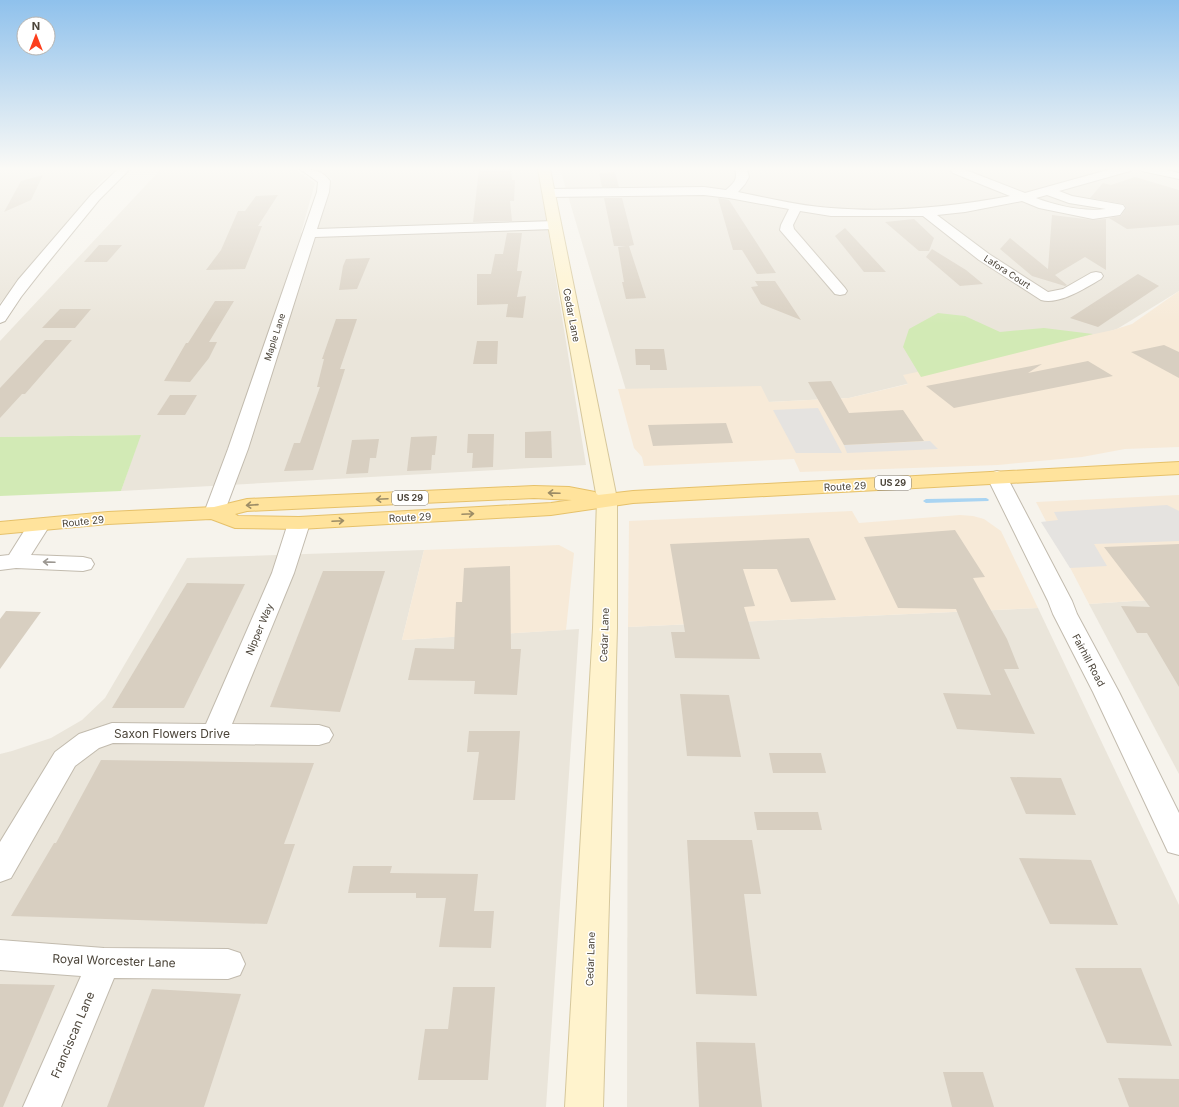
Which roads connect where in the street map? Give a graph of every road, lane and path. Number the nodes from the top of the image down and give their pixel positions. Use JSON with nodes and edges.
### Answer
{"nodes":[{"id":1,"x":75,"y":221,"type":"edge"},
{"id":2,"x":314,"y":221,"type":"edge"},
{"id":3,"x":554,"y":221,"type":"edge"},
{"id":4,"x":789,"y":221,"type":"edge"},
{"id":5,"x":937,"y":221,"type":"edge"},
{"id":6,"x":555,"y":225,"type":"junction"},
{"id":7,"x":310,"y":232,"type":"junction"},
{"id":8,"x":1096,"y":276,"type":"dead end"},
{"id":9,"x":840,"y":290,"type":"dead end"},
{"id":10,"x":0,"y":318,"type":"edge"},
{"id":11,"x":1179,"y":468,"type":"edge"},
{"id":12,"x":997,"y":477,"type":"junction"},
{"id":13,"x":607,"y":499,"type":"junction"},
{"id":14,"x":214,"y":513,"type":"junction"},
{"id":15,"x":299,"y":523,"type":"junction"},
{"id":16,"x":38,"y":525,"type":"junction"},
{"id":17,"x":0,"y":528,"type":"edge"},
{"id":18,"x":8,"y":562,"type":"edge"},
{"id":19,"x":83,"y":564,"type":"dead end"},
{"id":20,"x":215,"y":734,"type":"junction"},
{"id":21,"x":319,"y":735,"type":"dead end"},
{"id":22,"x":1179,"y":843,"type":"edge"},
{"id":23,"x":0,"y":869,"type":"edge"},
{"id":24,"x":0,"y":955,"type":"edge"},
{"id":25,"x":104,"y":963,"type":"junction"},
{"id":26,"x":228,"y":964,"type":"dead end"},
{"id":27,"x":42,"y":1107,"type":"edge"},
{"id":28,"x":584,"y":1107,"type":"edge"}],
"edges":[{"from":1,"to":10,"type":"street"},
{"from":2,"to":7,"type":"street","name":"Maple Lane"},
{"from":3,"to":6,"type":"main road","name":"Cedar Lane"},
{"from":4,"to":9,"type":"street"},
{"from":5,"to":8,"type":"street","name":"Lafora Court"},
{"from":6,"to":7,"type":"street"},
{"from":6,"to":13,"type":"main road","name":"Cedar Lane"},
{"from":7,"to":14,"type":"street","name":"Maple Lane"},
{"from":11,"to":12,"type":"main road","name":"Route 29","number":"US 29"},
{"from":12,"to":13,"type":"main road","name":"Route 29","number":"US 29"},
{"from":12,"to":22,"type":"street","name":"Fairhill Road"},
{"from":13,"to":14,"type":"main road","name":"Route 29","number":"US 29","one_way":true},
{"from":15,"to":13,"type":"main road","name":"Route 29","number":"US 29","one_way":true},
{"from":13,"to":28,"type":"main road","name":"Cedar Lane"},
{"from":14,"to":15,"type":"main road","name":"Route 29","number":"US 29"},
{"from":14,"to":16,"type":"main road","name":"Route 29","number":"US 29"},
{"from":15,"to":20,"type":"street","name":"Nipper Way"},
{"from":16,"to":17,"type":"main road","name":"Route 29","number":"US 29"},
{"from":16,"to":18,"type":"street"},
{"from":19,"to":18,"type":"street","one_way":true},
{"from":20,"to":21,"type":"street","name":"Saxon Flowers Drive"},
{"from":20,"to":23,"type":"street","name":"Saxon Flowers Drive"},
{"from":24,"to":25,"type":"street","name":"Royal Worcester Lane"},
{"from":25,"to":26,"type":"street","name":"Royal Worcester Lane"},
{"from":25,"to":27,"type":"street","name":"Franciscan Lane"}]}
